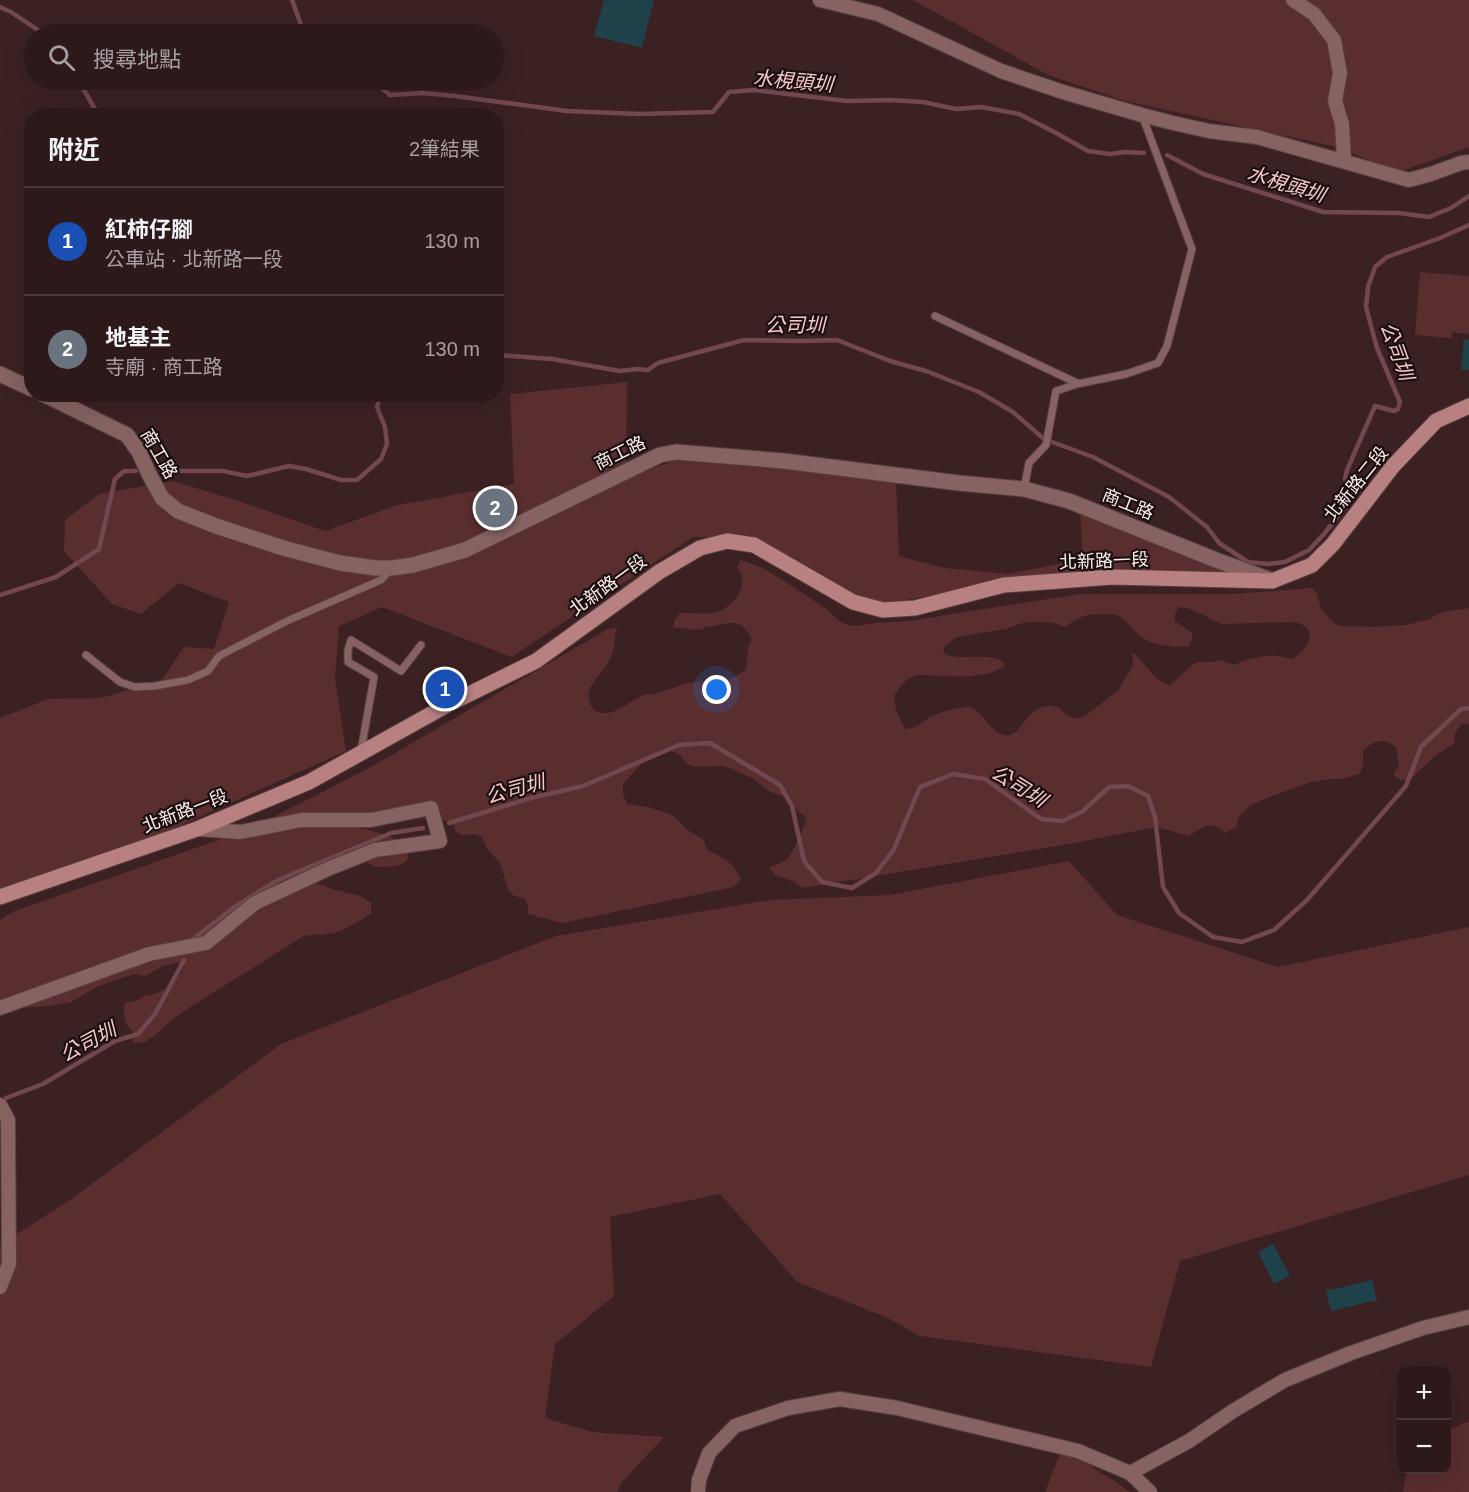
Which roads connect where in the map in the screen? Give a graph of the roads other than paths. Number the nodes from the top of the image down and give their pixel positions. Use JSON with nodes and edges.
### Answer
{"nodes":[{"id":1,"x":820,"y":0,"type":"edge"},
{"id":2,"x":1293,"y":0,"type":"edge"},
{"id":3,"x":1142,"y":115,"type":"junction"},
{"id":4,"x":1344,"y":161,"type":"junction"},
{"id":5,"x":1469,"y":162,"type":"edge"},
{"id":6,"x":936,"y":316,"type":"dead end"},
{"id":7,"x":0,"y":374,"type":"edge"},
{"id":8,"x":1077,"y":384,"type":"junction"},
{"id":9,"x":24,"y":385,"type":"edge"},
{"id":10,"x":59,"y":402,"type":"edge"},
{"id":11,"x":1469,"y":406,"type":"edge"},
{"id":12,"x":1024,"y":489,"type":"junction"},
{"id":13,"x":392,"y":568,"type":"junction"},
{"id":14,"x":1272,"y":580,"type":"junction"},
{"id":15,"x":421,"y":645,"type":"dead end"},
{"id":16,"x":86,"y":655,"type":"dead end"},
{"id":17,"x":361,"y":753,"type":"junction"},
{"id":18,"x":197,"y":829,"type":"junction"},
{"id":19,"x":0,"y":897,"type":"edge"},
{"id":20,"x":0,"y":1008,"type":"edge"},
{"id":21,"x":0,"y":1105,"type":"edge"},
{"id":22,"x":0,"y":1287,"type":"edge"},
{"id":23,"x":1469,"y":1317,"type":"edge"},
{"id":24,"x":1130,"y":1473,"type":"junction"},
{"id":25,"x":698,"y":1492,"type":"edge"},
{"id":26,"x":1150,"y":1492,"type":"edge"}],
"edges":[{"from":1,"to":3,"type":"street"},
{"from":2,"to":4,"type":"street"},
{"from":3,"to":4,"type":"street"},
{"from":3,"to":8,"type":"lane"},
{"from":4,"to":5,"type":"street"},
{"from":6,"to":8,"type":"lane"},
{"from":7,"to":9,"type":"street"},
{"from":8,"to":12,"type":"lane"},
{"from":10,"to":13,"type":"street","name":"商工路"},
{"from":11,"to":14,"type":"main road","name":"北新路二段"},
{"from":12,"to":13,"type":"street","name":"商工路"},
{"from":12,"to":14,"type":"street","name":"商工路"},
{"from":13,"to":16,"type":"lane"},
{"from":14,"to":17,"type":"main road","name":"北新路一段"},
{"from":15,"to":17,"type":"lane"},
{"from":17,"to":18,"type":"main road","name":"北新路一段"},
{"from":18,"to":19,"type":"main road","name":"北新路一段"},
{"from":18,"to":20,"type":"street"},
{"from":21,"to":22,"type":"street"},
{"from":23,"to":24,"type":"street"},
{"from":24,"to":25,"type":"street"},
{"from":24,"to":26,"type":"street"}]}
